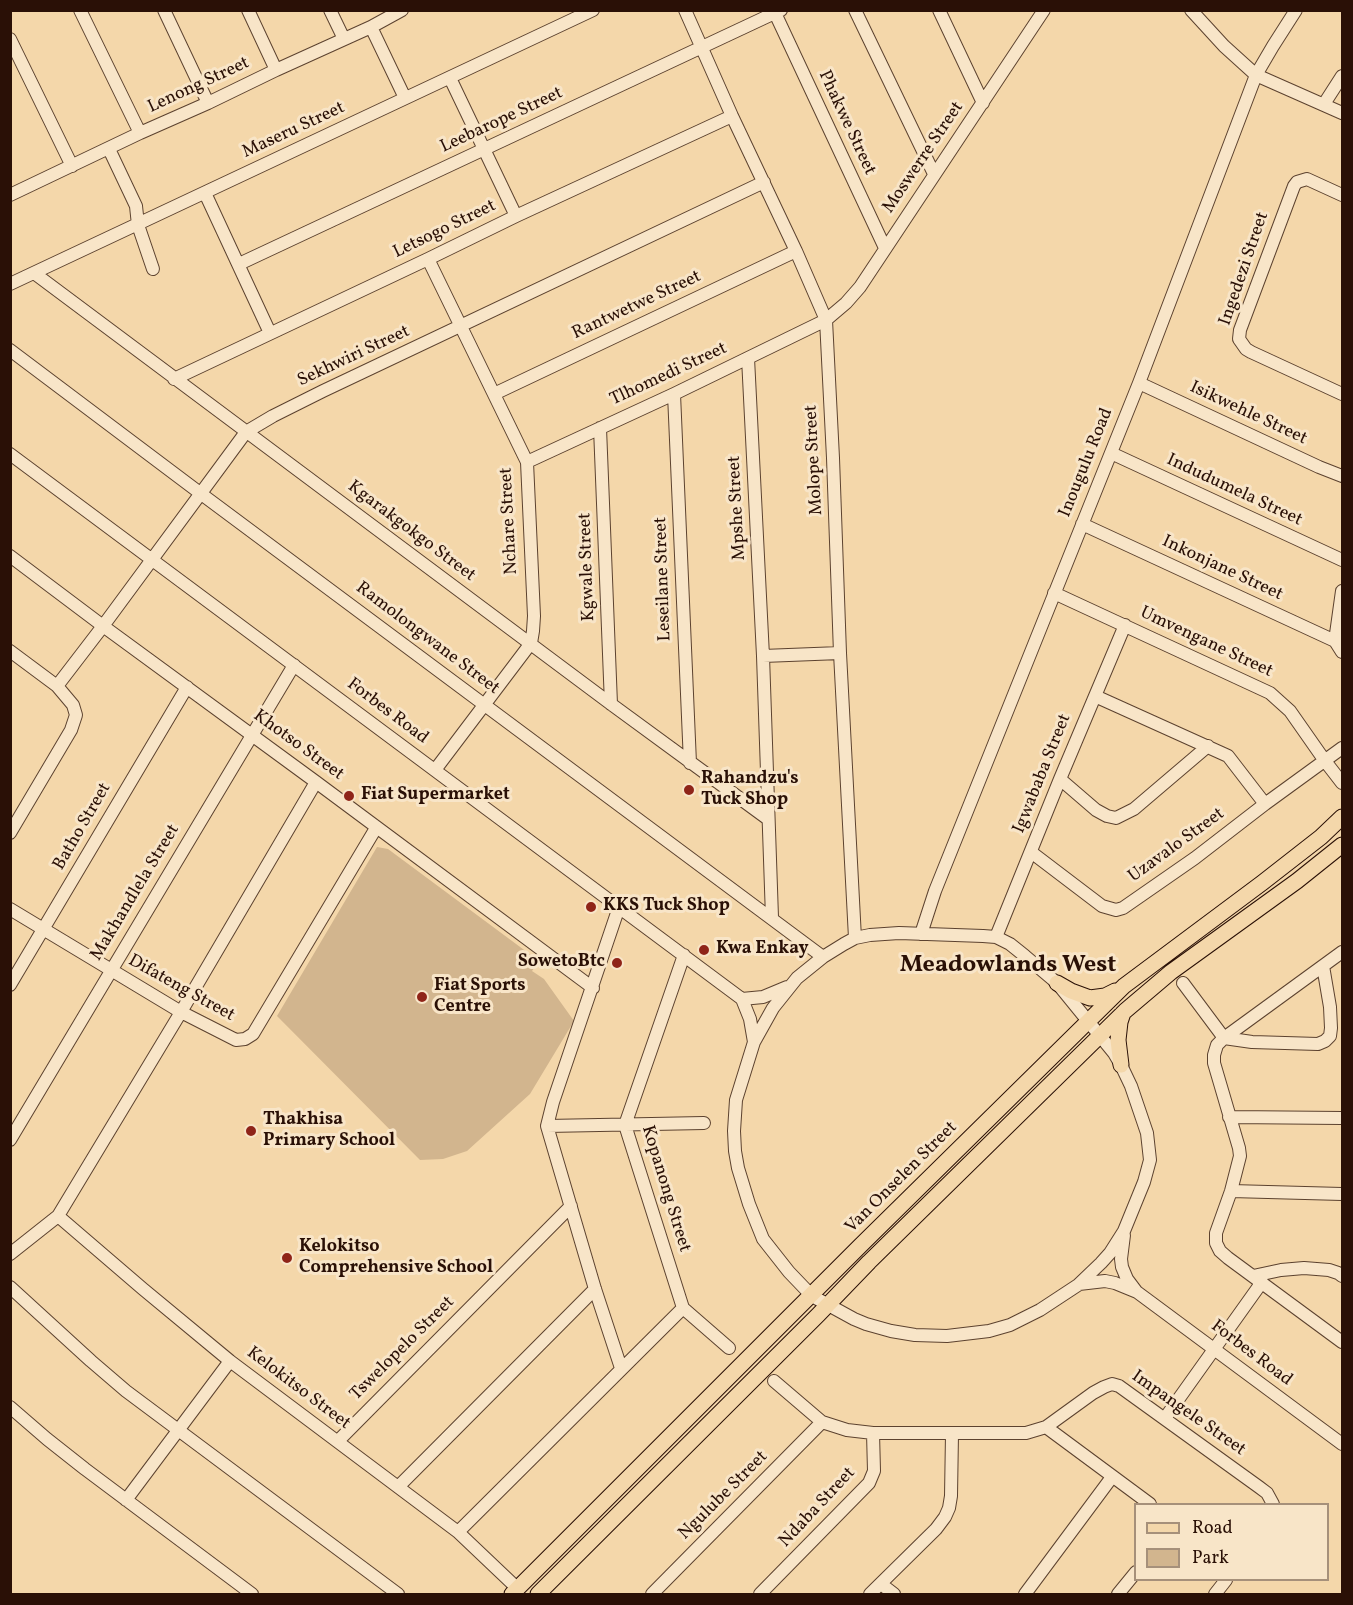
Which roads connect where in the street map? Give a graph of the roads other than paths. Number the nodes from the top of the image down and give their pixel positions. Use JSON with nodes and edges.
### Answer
{"nodes":[{"id":1,"x":80,"y":10,"type":"edge"},
{"id":2,"x":164,"y":10,"type":"edge"},
{"id":3,"x":248,"y":10,"type":"edge"},
{"id":4,"x":330,"y":10,"type":"edge"},
{"id":5,"x":402,"y":10,"type":"edge"},
{"id":6,"x":593,"y":10,"type":"edge"},
{"id":7,"x":685,"y":10,"type":"edge"},
{"id":8,"x":855,"y":10,"type":"edge"},
{"id":9,"x":952,"y":10,"type":"edge"},
{"id":10,"x":1044,"y":10,"type":"edge"},
{"id":11,"x":1191,"y":10,"type":"edge"},
{"id":12,"x":1296,"y":10,"type":"edge"},
{"id":13,"x":778,"y":12,"type":"edge"},
{"id":14,"x":942,"y":16,"type":"edge"},
{"id":15,"x":371,"y":27,"type":"junction"},
{"id":16,"x":10,"y":39,"type":"edge"},
{"id":17,"x":344,"y":39,"type":"junction"},
{"id":18,"x":702,"y":47,"type":"junction"},
{"id":19,"x":276,"y":69,"type":"junction"},
{"id":20,"x":1256,"y":75,"type":"junction"},
{"id":21,"x":1342,"y":76,"type":"edge"},
{"id":22,"x":450,"y":78,"type":"junction"},
{"id":23,"x":405,"y":98,"type":"junction"},
{"id":24,"x":208,"y":103,"type":"junction"},
{"id":25,"x":983,"y":103,"type":"junction"},
{"id":26,"x":1324,"y":104,"type":"junction"},
{"id":27,"x":1342,"y":113,"type":"edge"},
{"id":28,"x":732,"y":116,"type":"junction"},
{"id":29,"x":140,"y":133,"type":"junction"},
{"id":30,"x":109,"y":148,"type":"junction"},
{"id":31,"x":485,"y":148,"type":"junction"},
{"id":32,"x":72,"y":166,"type":"junction"},
{"id":33,"x":934,"y":174,"type":"junction"},
{"id":34,"x":764,"y":182,"type":"junction"},
{"id":35,"x":205,"y":193,"type":"junction"},
{"id":36,"x":10,"y":195,"type":"edge"},
{"id":37,"x":1342,"y":195,"type":"edge"},
{"id":38,"x":516,"y":216,"type":"junction"},
{"id":39,"x":138,"y":225,"type":"junction"},
{"id":40,"x":885,"y":248,"type":"junction"},
{"id":41,"x":796,"y":251,"type":"junction"},
{"id":42,"x":428,"y":259,"type":"junction"},
{"id":43,"x":239,"y":264,"type":"junction"},
{"id":44,"x":153,"y":269,"type":"dead end"},
{"id":45,"x":34,"y":273,"type":"junction"},
{"id":46,"x":10,"y":284,"type":"edge"},
{"id":47,"x":826,"y":320,"type":"junction"},
{"id":48,"x":460,"y":327,"type":"junction"},
{"id":49,"x":270,"y":333,"type":"junction"},
{"id":50,"x":10,"y":350,"type":"edge"},
{"id":51,"x":748,"y":358,"type":"junction"},
{"id":52,"x":174,"y":379,"type":"junction"},
{"id":53,"x":1139,"y":383,"type":"junction"},
{"id":54,"x":494,"y":394,"type":"junction"},
{"id":55,"x":674,"y":394,"type":"junction"},
{"id":56,"x":1342,"y":394,"type":"edge"},
{"id":57,"x":600,"y":428,"type":"junction"},
{"id":58,"x":246,"y":432,"type":"junction"},
{"id":59,"x":1111,"y":453,"type":"junction"},
{"id":60,"x":10,"y":454,"type":"edge"},
{"id":61,"x":527,"y":462,"type":"junction"},
{"id":62,"x":1342,"y":476,"type":"edge"},
{"id":63,"x":200,"y":493,"type":"junction"},
{"id":64,"x":1082,"y":524,"type":"junction"},
{"id":65,"x":10,"y":556,"type":"edge"},
{"id":66,"x":152,"y":559,"type":"junction"},
{"id":67,"x":1342,"y":560,"type":"edge"},
{"id":68,"x":1342,"y":591,"type":"edge"},
{"id":69,"x":1054,"y":593,"type":"junction"},
{"id":70,"x":1125,"y":625,"type":"junction"},
{"id":71,"x":104,"y":626,"type":"junction"},
{"id":72,"x":531,"y":643,"type":"junction"},
{"id":73,"x":1339,"y":647,"type":"edge"},
{"id":74,"x":10,"y":651,"type":"edge"},
{"id":75,"x":840,"y":653,"type":"junction"},
{"id":76,"x":763,"y":656,"type":"junction"},
{"id":77,"x":294,"y":665,"type":"junction"},
{"id":78,"x":57,"y":686,"type":"junction"},
{"id":79,"x":187,"y":687,"type":"junction"},
{"id":80,"x":1095,"y":696,"type":"junction"},
{"id":81,"x":484,"y":704,"type":"junction"},
{"id":82,"x":611,"y":704,"type":"junction"},
{"id":83,"x":251,"y":734,"type":"junction"},
{"id":84,"x":1208,"y":746,"type":"junction"},
{"id":85,"x":1342,"y":748,"type":"edge"},
{"id":86,"x":1325,"y":761,"type":"junction"},
{"id":87,"x":690,"y":763,"type":"junction"},
{"id":88,"x":435,"y":770,"type":"junction"},
{"id":89,"x":1060,"y":779,"type":"junction"},
{"id":90,"x":316,"y":782,"type":"junction"},
{"id":91,"x":1342,"y":783,"type":"edge"},
{"id":92,"x":1265,"y":804,"type":"junction"},
{"id":93,"x":1342,"y":817,"type":"edge"},
{"id":94,"x":768,"y":819,"type":"junction"},
{"id":95,"x":376,"y":828,"type":"junction"},
{"id":96,"x":10,"y":832,"type":"edge"},
{"id":97,"x":1342,"y":845,"type":"edge"},
{"id":98,"x":1031,"y":852,"type":"junction"},
{"id":99,"x":619,"y":907,"type":"junction"},
{"id":100,"x":10,"y":909,"type":"edge"},
{"id":101,"x":772,"y":917,"type":"junction"},
{"id":102,"x":44,"y":930,"type":"junction"},
{"id":103,"x":921,"y":934,"type":"junction"},
{"id":104,"x":996,"y":937,"type":"junction"},
{"id":105,"x":855,"y":938,"type":"junction"},
{"id":106,"x":1342,"y":952,"type":"edge"},
{"id":107,"x":684,"y":955,"type":"junction"},
{"id":108,"x":823,"y":957,"type":"junction"},
{"id":109,"x":1323,"y":966,"type":"junction"},
{"id":110,"x":112,"y":970,"type":"junction"},
{"id":111,"x":1183,"y":982,"type":"dead end"},
{"id":112,"x":1057,"y":983,"type":"junction"},
{"id":113,"x":10,"y":985,"type":"edge"},
{"id":114,"x":790,"y":986,"type":"junction"},
{"id":115,"x":1124,"y":986,"type":"junction"},
{"id":116,"x":593,"y":988,"type":"junction"},
{"id":117,"x":742,"y":999,"type":"junction"},
{"id":118,"x":1125,"y":1011,"type":"junction"},
{"id":119,"x":181,"y":1012,"type":"junction"},
{"id":120,"x":1089,"y":1021,"type":"junction"},
{"id":121,"x":1100,"y":1034,"type":"junction"},
{"id":122,"x":1224,"y":1038,"type":"junction"},
{"id":123,"x":754,"y":1042,"type":"junction"},
{"id":124,"x":1121,"y":1065,"type":"junction"},
{"id":125,"x":1229,"y":1117,"type":"junction"},
{"id":126,"x":1342,"y":1118,"type":"edge"},
{"id":127,"x":704,"y":1123,"type":"dead end"},
{"id":128,"x":625,"y":1125,"type":"junction"},
{"id":129,"x":547,"y":1126,"type":"junction"},
{"id":130,"x":10,"y":1140,"type":"edge"},
{"id":131,"x":1231,"y":1191,"type":"junction"},
{"id":132,"x":1342,"y":1194,"type":"edge"},
{"id":133,"x":571,"y":1206,"type":"junction"},
{"id":134,"x":58,"y":1216,"type":"junction"},
{"id":135,"x":1124,"y":1231,"type":"junction"},
{"id":136,"x":10,"y":1254,"type":"edge"},
{"id":137,"x":1342,"y":1276,"type":"edge"},
{"id":138,"x":1257,"y":1279,"type":"junction"},
{"id":139,"x":1078,"y":1285,"type":"junction"},
{"id":140,"x":10,"y":1287,"type":"edge"},
{"id":141,"x":595,"y":1289,"type":"junction"},
{"id":142,"x":1137,"y":1292,"type":"junction"},
{"id":143,"x":812,"y":1296,"type":"junction"},
{"id":144,"x":828,"y":1305,"type":"junction"},
{"id":145,"x":683,"y":1308,"type":"junction"},
{"id":146,"x":1342,"y":1342,"type":"edge"},
{"id":147,"x":729,"y":1348,"type":"dead end"},
{"id":148,"x":1214,"y":1348,"type":"junction"},
{"id":149,"x":230,"y":1361,"type":"junction"},
{"id":150,"x":621,"y":1368,"type":"junction"},
{"id":151,"x":774,"y":1381,"type":"dead end"},
{"id":152,"x":10,"y":1407,"type":"edge"},
{"id":153,"x":1165,"y":1418,"type":"junction"},
{"id":154,"x":822,"y":1422,"type":"junction"},
{"id":155,"x":1046,"y":1427,"type":"junction"},
{"id":156,"x":178,"y":1430,"type":"junction"},
{"id":157,"x":873,"y":1433,"type":"junction"},
{"id":158,"x":952,"y":1434,"type":"junction"},
{"id":159,"x":338,"y":1441,"type":"junction"},
{"id":160,"x":1342,"y":1444,"type":"edge"},
{"id":161,"x":1112,"y":1477,"type":"junction"},
{"id":162,"x":398,"y":1487,"type":"junction"},
{"id":163,"x":126,"y":1500,"type":"junction"},
{"id":164,"x":1149,"y":1503,"type":"edge"},
{"id":165,"x":1272,"y":1503,"type":"edge"},
{"id":166,"x":458,"y":1532,"type":"junction"},
{"id":167,"x":1134,"y":1575,"type":"edge"},
{"id":168,"x":1225,"y":1581,"type":"edge"},
{"id":169,"x":880,"y":1584,"type":"junction"},
{"id":170,"x":515,"y":1592,"type":"edge"},
{"id":171,"x":252,"y":1594,"type":"edge"},
{"id":172,"x":398,"y":1594,"type":"edge"},
{"id":173,"x":538,"y":1594,"type":"edge"},
{"id":174,"x":652,"y":1594,"type":"edge"},
{"id":175,"x":760,"y":1594,"type":"edge"},
{"id":176,"x":870,"y":1594,"type":"edge"},
{"id":177,"x":894,"y":1594,"type":"edge"},
{"id":178,"x":1025,"y":1594,"type":"edge"},
{"id":179,"x":1119,"y":1594,"type":"edge"},
{"id":180,"x":1215,"y":1594,"type":"edge"}],
"edges":[{"from":1,"to":29,"type":"street"},
{"from":2,"to":24,"type":"street"},
{"from":3,"to":19,"type":"street"},
{"from":4,"to":17,"type":"street"},
{"from":5,"to":15,"type":"street","name":"Lenong Street"},
{"from":6,"to":22,"type":"street","name":"Maseru Street"},
{"from":7,"to":18,"type":"street","name":"Molope Street"},
{"from":8,"to":33,"type":"street"},
{"from":9,"to":14,"type":"street"},
{"from":10,"to":25,"type":"street","name":"Moswerre Street"},
{"from":11,"to":20,"type":"street"},
{"from":12,"to":20,"type":"street","name":"Inougulu Road"},
{"from":13,"to":18,"type":"street","name":"Leebarope Street"},
{"from":13,"to":40,"type":"street","name":"Phakwe Street"},
{"from":14,"to":25,"type":"street"},
{"from":15,"to":17,"type":"street","name":"Lenong Street"},
{"from":15,"to":23,"type":"street"},
{"from":16,"to":32,"type":"street"},
{"from":17,"to":19,"type":"street","name":"Lenong Street"},
{"from":18,"to":28,"type":"street","name":"Molope Street"},
{"from":18,"to":31,"type":"street","name":"Leebarope Street"},
{"from":19,"to":24,"type":"street","name":"Lenong Street"},
{"from":20,"to":26,"type":"street"},
{"from":20,"to":53,"type":"street","name":"Inougulu Road"},
{"from":21,"to":26,"type":"street"},
{"from":22,"to":23,"type":"street","name":"Maseru Street"},
{"from":22,"to":31,"type":"street"},
{"from":23,"to":35,"type":"street","name":"Maseru Street"},
{"from":24,"to":29,"type":"street","name":"Lenong Street"},
{"from":25,"to":33,"type":"street","name":"Moswerre Street"},
{"from":26,"to":27,"type":"street"},
{"from":28,"to":34,"type":"street","name":"Molope Street"},
{"from":28,"to":38,"type":"street","name":"Letsogo Street"},
{"from":29,"to":30,"type":"street","name":"Lenong Street"},
{"from":30,"to":32,"type":"street","name":"Lenong Street"},
{"from":30,"to":39,"type":"street"},
{"from":31,"to":38,"type":"street"},
{"from":31,"to":43,"type":"street","name":"Leebarope Street"},
{"from":32,"to":36,"type":"street","name":"Lenong Street"},
{"from":33,"to":40,"type":"street","name":"Moswerre Street"},
{"from":34,"to":41,"type":"street","name":"Molope Street"},
{"from":34,"to":48,"type":"street","name":"Sekhwiri Street"},
{"from":35,"to":39,"type":"street","name":"Maseru Street"},
{"from":35,"to":43,"type":"street"},
{"from":37,"to":56,"type":"street","name":"Ingedezi Street"},
{"from":38,"to":42,"type":"street","name":"Letsogo Street"},
{"from":39,"to":44,"type":"street"},
{"from":39,"to":45,"type":"street","name":"Maseru Street"},
{"from":40,"to":47,"type":"street","name":"Moswerre Street"},
{"from":41,"to":47,"type":"street","name":"Molope Street"},
{"from":41,"to":54,"type":"street","name":"Rantwetwe Street"},
{"from":42,"to":48,"type":"street","name":"Nchare Street"},
{"from":42,"to":49,"type":"street","name":"Letsogo Street"},
{"from":43,"to":49,"type":"street"},
{"from":45,"to":46,"type":"street","name":"Maseru Street"},
{"from":45,"to":52,"type":"street","name":"Kgarakgokgo Street"},
{"from":47,"to":51,"type":"street","name":"Tlhomedi Street"},
{"from":47,"to":75,"type":"street","name":"Molope Street"},
{"from":48,"to":54,"type":"street","name":"Nchare Street"},
{"from":48,"to":58,"type":"street","name":"Sekhwiri Street"},
{"from":49,"to":52,"type":"street","name":"Letsogo Street"},
{"from":50,"to":63,"type":"street","name":"Ramolongwane Street"},
{"from":51,"to":55,"type":"street","name":"Tlhomedi Street"},
{"from":51,"to":76,"type":"street","name":"Mpshe Street"},
{"from":52,"to":58,"type":"street","name":"Kgarakgokgo Street"},
{"from":53,"to":59,"type":"street","name":"Inougulu Road"},
{"from":53,"to":62,"type":"street","name":"Isikwehle Street"},
{"from":54,"to":61,"type":"street","name":"Nchare Street"},
{"from":55,"to":57,"type":"street","name":"Tlhomedi Street"},
{"from":55,"to":87,"type":"street","name":"Leseilane Street"},
{"from":57,"to":61,"type":"street","name":"Tlhomedi Street"},
{"from":57,"to":82,"type":"street","name":"Kgwale Street"},
{"from":58,"to":63,"type":"street","name":"Sekhwiri Street"},
{"from":58,"to":72,"type":"street","name":"Kgarakgokgo Street"},
{"from":59,"to":64,"type":"street","name":"Inougulu Road"},
{"from":59,"to":67,"type":"street","name":"Indudumela Street"},
{"from":60,"to":66,"type":"street","name":"Forbes Road"},
{"from":61,"to":72,"type":"street","name":"Nchare Street"},
{"from":63,"to":66,"type":"street","name":"Sekhwiri Street"},
{"from":63,"to":81,"type":"street","name":"Ramolongwane Street"},
{"from":64,"to":69,"type":"street","name":"Inougulu Road"},
{"from":64,"to":73,"type":"street","name":"Inkonjane Street"},
{"from":65,"to":71,"type":"street","name":"Khotso Street"},
{"from":66,"to":71,"type":"street","name":"Sekhwiri Street"},
{"from":66,"to":77,"type":"street","name":"Forbes Road"},
{"from":68,"to":73,"type":"street"},
{"from":69,"to":70,"type":"street","name":"Umvengane Street"},
{"from":69,"to":103,"type":"street","name":"Inougulu Road"},
{"from":70,"to":80,"type":"street","name":"Igwababa Street"},
{"from":70,"to":86,"type":"street","name":"Umvengane Street"},
{"from":71,"to":78,"type":"street","name":"Sekhwiri Street"},
{"from":71,"to":79,"type":"street","name":"Khotso Street"},
{"from":72,"to":81,"type":"street"},
{"from":72,"to":82,"type":"street","name":"Kgarakgokgo Street"},
{"from":74,"to":78,"type":"street"},
{"from":75,"to":76,"type":"street"},
{"from":75,"to":105,"type":"street","name":"Molope Street"},
{"from":76,"to":94,"type":"street","name":"Mpshe Street"},
{"from":77,"to":83,"type":"street","name":"Makhandlela Street"},
{"from":77,"to":88,"type":"street","name":"Forbes Road"},
{"from":78,"to":96,"type":"street"},
{"from":79,"to":83,"type":"street","name":"Khotso Street"},
{"from":79,"to":102,"type":"street","name":"Batho Street"},
{"from":80,"to":84,"type":"street"},
{"from":80,"to":89,"type":"street","name":"Igwababa Street"},
{"from":81,"to":88,"type":"street"},
{"from":81,"to":101,"type":"street","name":"Ramolongwane Street"},
{"from":82,"to":87,"type":"street","name":"Kgarakgokgo Street"},
{"from":83,"to":90,"type":"street","name":"Khotso Street"},
{"from":83,"to":110,"type":"street","name":"Makhandlela Street"},
{"from":84,"to":89,"type":"street"},
{"from":84,"to":92,"type":"street"},
{"from":85,"to":86,"type":"street","name":"Uzavalo Street"},
{"from":86,"to":91,"type":"street","name":"Umvengane Street"},
{"from":86,"to":92,"type":"street","name":"Uzavalo Street"},
{"from":87,"to":94,"type":"street","name":"Kgarakgokgo Street"},
{"from":88,"to":99,"type":"street","name":"Forbes Road"},
{"from":89,"to":98,"type":"street","name":"Igwababa Street"},
{"from":90,"to":95,"type":"street","name":"Khotso Street"},
{"from":90,"to":119,"type":"street"},
{"from":92,"to":98,"type":"street","name":"Uzavalo Street"},
{"from":93,"to":115,"type":"main road","name":"Van Onselen Street"},
{"from":94,"to":101,"type":"street","name":"Mpshe Street"},
{"from":95,"to":116,"type":"street","name":"Khotso Street"},
{"from":95,"to":119,"type":"street","name":"Difateng Street"},
{"from":97,"to":118,"type":"main road","name":"Van Onselen Street"},
{"from":98,"to":104,"type":"street","name":"Igwababa Street"},
{"from":99,"to":107,"type":"street","name":"Forbes Road"},
{"from":99,"to":116,"type":"street"},
{"from":100,"to":102,"type":"street","name":"Difateng Street"},
{"from":101,"to":108,"type":"street","name":"Ramolongwane Street"},
{"from":102,"to":110,"type":"street","name":"Difateng Street"},
{"from":102,"to":113,"type":"street","name":"Batho Street"},
{"from":103,"to":104,"type":"street"},
{"from":103,"to":105,"type":"street"},
{"from":104,"to":112,"type":"street"},
{"from":105,"to":108,"type":"street"},
{"from":106,"to":109,"type":"street"},
{"from":107,"to":117,"type":"street","name":"Forbes Road"},
{"from":107,"to":128,"type":"street","name":"Kopanong Street"},
{"from":108,"to":114,"type":"street"},
{"from":109,"to":122,"type":"street"},
{"from":109,"to":122,"type":"street"},
{"from":110,"to":119,"type":"street","name":"Difateng Street"},
{"from":110,"to":130,"type":"street","name":"Makhandlela Street"},
{"from":111,"to":122,"type":"street"},
{"from":112,"to":115,"type":"main road"},
{"from":112,"to":120,"type":"street"},
{"from":114,"to":117,"type":"street"},
{"from":114,"to":123,"type":"street"},
{"from":115,"to":120,"type":"main road","name":"Van Onselen Street"},
{"from":116,"to":129,"type":"street"},
{"from":117,"to":123,"type":"street"},
{"from":118,"to":121,"type":"main road","name":"Van Onselen Street"},
{"from":118,"to":124,"type":"main road"},
{"from":119,"to":134,"type":"street"},
{"from":120,"to":121,"type":"street"},
{"from":120,"to":143,"type":"main road","name":"Van Onselen Street"},
{"from":121,"to":124,"type":"street"},
{"from":121,"to":144,"type":"main road","name":"Van Onselen Street"},
{"from":122,"to":125,"type":"street"},
{"from":123,"to":143,"type":"street"},
{"from":124,"to":135,"type":"street"},
{"from":125,"to":126,"type":"street"},
{"from":125,"to":131,"type":"street"},
{"from":127,"to":128,"type":"street"},
{"from":128,"to":129,"type":"street"},
{"from":128,"to":145,"type":"street","name":"Kopanong Street"},
{"from":129,"to":133,"type":"street"},
{"from":131,"to":132,"type":"street"},
{"from":131,"to":138,"type":"street"},
{"from":133,"to":141,"type":"street"},
{"from":133,"to":159,"type":"street","name":"Tswelopelo Street"},
{"from":134,"to":136,"type":"street"},
{"from":134,"to":149,"type":"street","name":"Kelokitso Street"},
{"from":135,"to":139,"type":"street"},
{"from":135,"to":142,"type":"street","name":"Forbes Road"},
{"from":137,"to":138,"type":"street"},
{"from":138,"to":146,"type":"street"},
{"from":138,"to":148,"type":"street"},
{"from":139,"to":142,"type":"street","name":"Forbes Road"},
{"from":139,"to":144,"type":"street"},
{"from":140,"to":156,"type":"street"},
{"from":141,"to":150,"type":"street"},
{"from":141,"to":162,"type":"street"},
{"from":142,"to":148,"type":"street","name":"Forbes Road"},
{"from":143,"to":144,"type":"street"},
{"from":143,"to":170,"type":"main road","name":"Van Onselen Street"},
{"from":144,"to":173,"type":"main road","name":"Van Onselen Street"},
{"from":145,"to":147,"type":"street"},
{"from":145,"to":150,"type":"street"},
{"from":148,"to":153,"type":"street"},
{"from":148,"to":160,"type":"street","name":"Forbes Road"},
{"from":149,"to":156,"type":"street"},
{"from":149,"to":159,"type":"street","name":"Kelokitso Street"},
{"from":150,"to":166,"type":"street"},
{"from":151,"to":154,"type":"street"},
{"from":152,"to":163,"type":"street"},
{"from":153,"to":155,"type":"street","name":"Impangele Street"},
{"from":153,"to":165,"type":"street","name":"Impangele Street"},
{"from":154,"to":157,"type":"street"},
{"from":154,"to":174,"type":"street","name":"Ngulube Street"},
{"from":155,"to":158,"type":"street"},
{"from":155,"to":161,"type":"street"},
{"from":156,"to":163,"type":"street"},
{"from":156,"to":172,"type":"street"},
{"from":157,"to":158,"type":"street"},
{"from":157,"to":175,"type":"street","name":"Ndaba Street"},
{"from":158,"to":169,"type":"street"},
{"from":159,"to":162,"type":"street","name":"Kelokitso Street"},
{"from":161,"to":164,"type":"street"},
{"from":161,"to":178,"type":"street"},
{"from":162,"to":166,"type":"street","name":"Kelokitso Street"},
{"from":163,"to":171,"type":"street"},
{"from":166,"to":170,"type":"street","name":"Kelokitso Street"},
{"from":167,"to":179,"type":"street"},
{"from":168,"to":180,"type":"street"},
{"from":169,"to":176,"type":"street"},
{"from":169,"to":177,"type":"street"}]}
